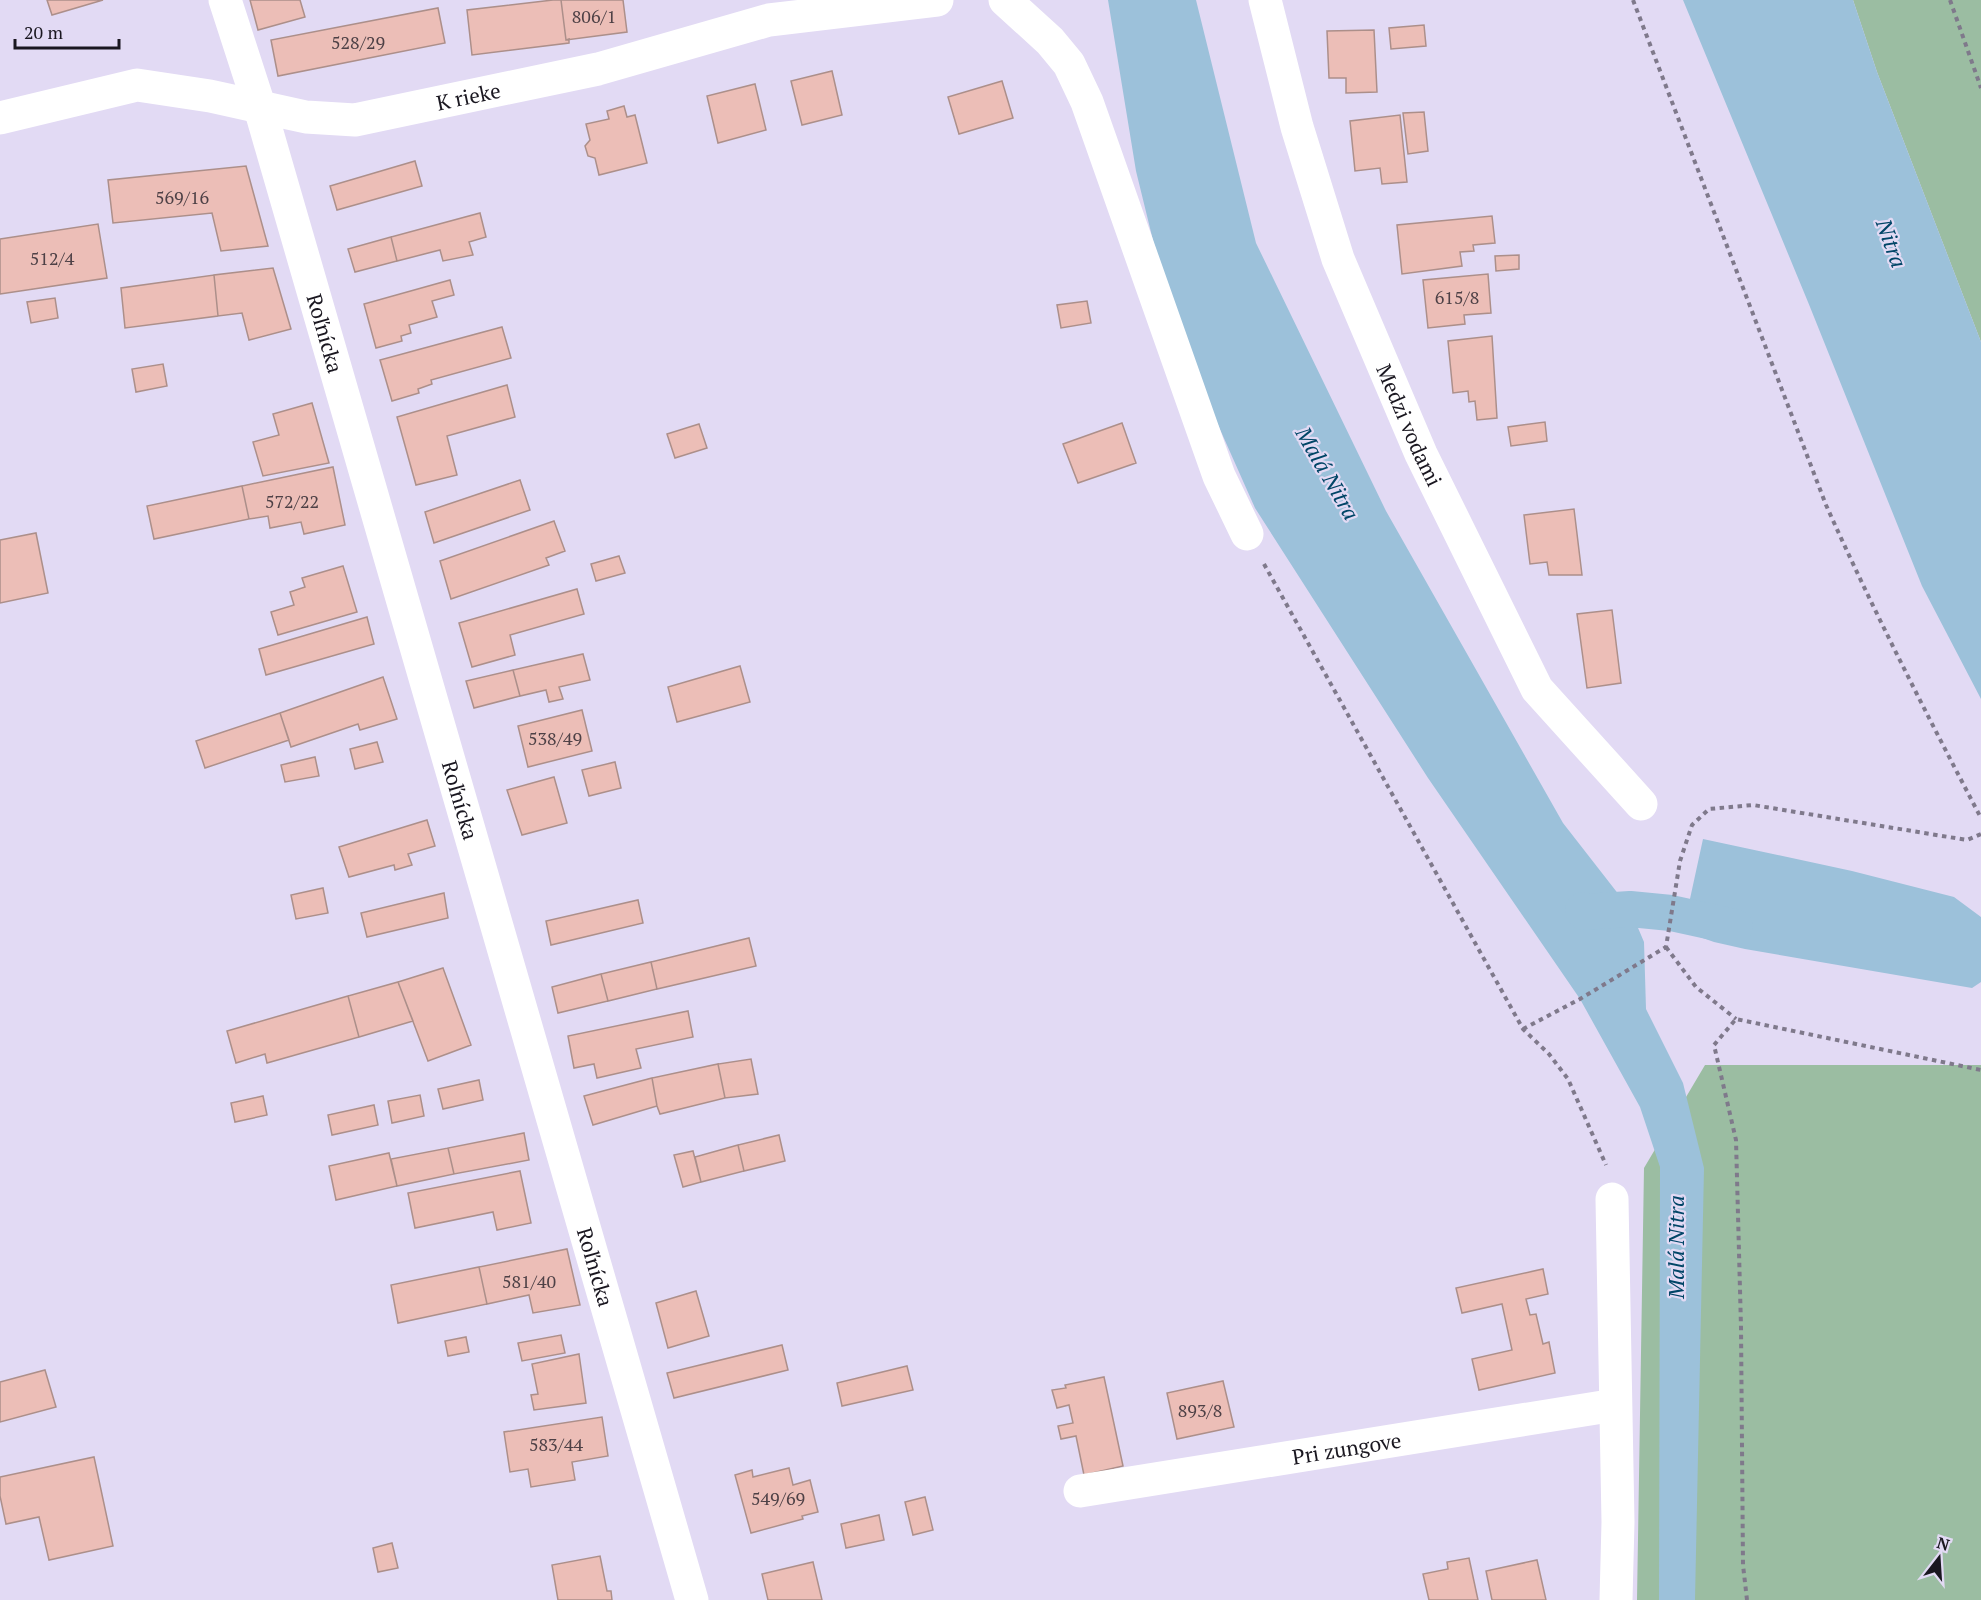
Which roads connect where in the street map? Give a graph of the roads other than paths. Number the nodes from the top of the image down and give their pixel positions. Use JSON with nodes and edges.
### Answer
{"nodes":[{"id":1,"x":225,"y":0,"type":"edge"},
{"id":2,"x":936,"y":0,"type":"edge"},
{"id":3,"x":1005,"y":0,"type":"edge"},
{"id":4,"x":1265,"y":0,"type":"edge"},
{"id":5,"x":774,"y":10,"type":"edge"},
{"id":6,"x":260,"y":108,"type":"junction"},
{"id":7,"x":0,"y":118,"type":"edge"},
{"id":8,"x":1247,"y":534,"type":"road end"},
{"id":9,"x":1641,"y":804,"type":"dead end"},
{"id":10,"x":1612,"y":1199,"type":"road end"},
{"id":11,"x":1615,"y":1405,"type":"junction"},
{"id":12,"x":1080,"y":1491,"type":"dead end"},
{"id":13,"x":692,"y":1600,"type":"edge"},
{"id":14,"x":1616,"y":1600,"type":"edge"}],
"edges":[{"from":1,"to":6,"type":"street","name":"Roľnícka"},
{"from":2,"to":5,"type":"street","name":"K rieke"},
{"from":3,"to":8,"type":"street"},
{"from":4,"to":9,"type":"street","name":"Medzi vodami"},
{"from":5,"to":6,"type":"street","name":"K rieke"},
{"from":6,"to":7,"type":"street","name":"K rieke"},
{"from":6,"to":13,"type":"street","name":"Roľnícka"},
{"from":10,"to":11,"type":"street"},
{"from":11,"to":12,"type":"street","name":"Pri zungove"},
{"from":11,"to":14,"type":"street"}]}
